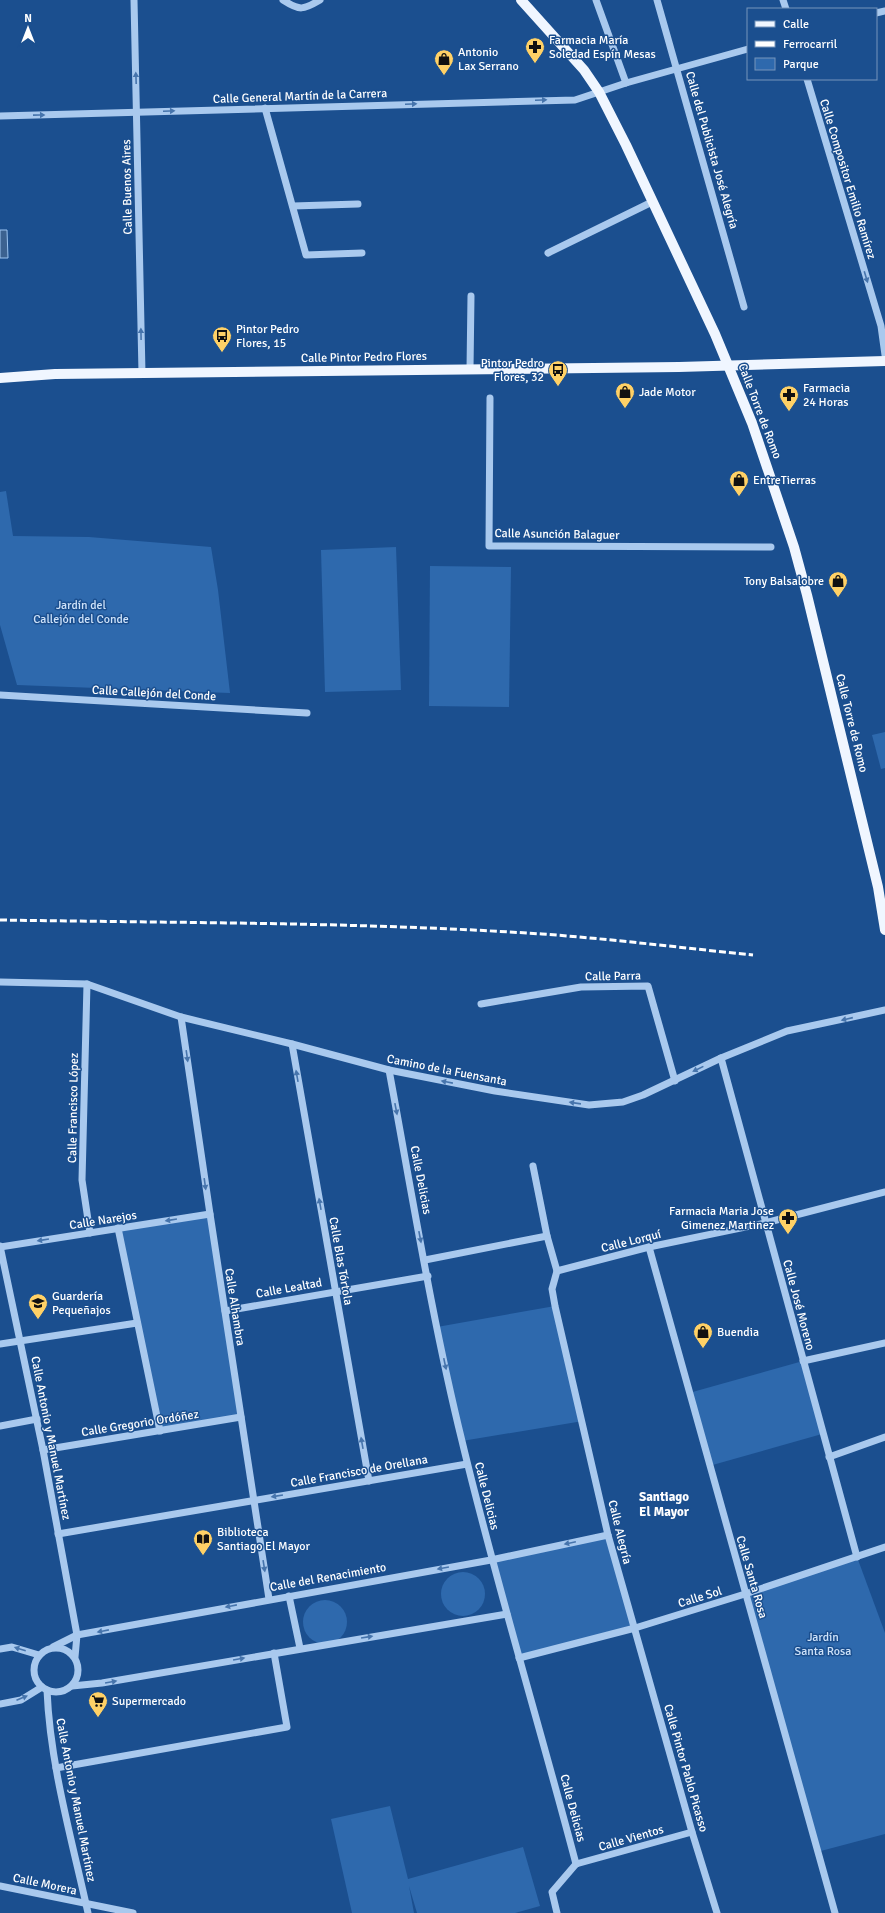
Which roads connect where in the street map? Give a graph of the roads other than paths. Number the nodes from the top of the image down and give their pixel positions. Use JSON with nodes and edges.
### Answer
{"nodes":[{"id":1,"x":134,"y":0,"type":"edge"},
{"id":2,"x":283,"y":0,"type":"edge"},
{"id":3,"x":320,"y":0,"type":"edge"},
{"id":4,"x":521,"y":0,"type":"edge"},
{"id":5,"x":596,"y":0,"type":"edge"},
{"id":6,"x":657,"y":0,"type":"edge"},
{"id":7,"x":747,"y":49,"type":"edge"},
{"id":8,"x":678,"y":69,"type":"junction"},
{"id":9,"x":807,"y":80,"type":"edge"},
{"id":10,"x":626,"y":83,"type":"junction"},
{"id":11,"x":599,"y":92,"type":"junction"},
{"id":12,"x":265,"y":108,"type":"junction"},
{"id":13,"x":137,"y":112,"type":"junction"},
{"id":14,"x":0,"y":116,"type":"edge"},
{"id":15,"x":652,"y":202,"type":"junction"},
{"id":16,"x":358,"y":204,"type":"dead end"},
{"id":17,"x":293,"y":206,"type":"junction"},
{"id":18,"x":362,"y":253,"type":"dead end"},
{"id":19,"x":548,"y":253,"type":"dead end"},
{"id":20,"x":471,"y":296,"type":"dead end"},
{"id":21,"x":744,"y":307,"type":"dead end"},
{"id":22,"x":885,"y":355,"type":"edge"},
{"id":23,"x":885,"y":361,"type":"edge"},
{"id":24,"x":728,"y":366,"type":"junction"},
{"id":25,"x":470,"y":369,"type":"junction"},
{"id":26,"x":142,"y":373,"type":"junction"},
{"id":27,"x":0,"y":378,"type":"edge"},
{"id":28,"x":490,"y":398,"type":"dead end"},
{"id":29,"x":771,"y":548,"type":"dead end"},
{"id":30,"x":0,"y":695,"type":"edge"},
{"id":31,"x":307,"y":713,"type":"dead end"},
{"id":32,"x":885,"y":926,"type":"edge"},
{"id":33,"x":0,"y":982,"type":"edge"},
{"id":34,"x":87,"y":984,"type":"junction"},
{"id":35,"x":481,"y":1004,"type":"dead end"},
{"id":36,"x":885,"y":1010,"type":"edge"},
{"id":37,"x":181,"y":1017,"type":"junction"},
{"id":38,"x":292,"y":1044,"type":"junction"},
{"id":39,"x":721,"y":1058,"type":"junction"},
{"id":40,"x":389,"y":1070,"type":"junction"},
{"id":41,"x":675,"y":1081,"type":"junction"},
{"id":42,"x":533,"y":1166,"type":"dead end"},
{"id":43,"x":885,"y":1192,"type":"edge"},
{"id":44,"x":210,"y":1214,"type":"junction"},
{"id":45,"x":765,"y":1223,"type":"junction"},
{"id":46,"x":118,"y":1228,"type":"junction"},
{"id":47,"x":90,"y":1233,"type":"junction"},
{"id":48,"x":547,"y":1236,"type":"junction"},
{"id":49,"x":0,"y":1247,"type":"edge"},
{"id":50,"x":649,"y":1248,"type":"junction"},
{"id":51,"x":425,"y":1260,"type":"junction"},
{"id":52,"x":557,"y":1271,"type":"junction"},
{"id":53,"x":428,"y":1276,"type":"junction"},
{"id":54,"x":335,"y":1292,"type":"junction"},
{"id":55,"x":225,"y":1311,"type":"junction"},
{"id":56,"x":137,"y":1322,"type":"junction"},
{"id":57,"x":20,"y":1342,"type":"junction"},
{"id":58,"x":885,"y":1343,"type":"edge"},
{"id":59,"x":0,"y":1344,"type":"edge"},
{"id":60,"x":803,"y":1361,"type":"junction"},
{"id":61,"x":241,"y":1417,"type":"junction"},
{"id":62,"x":37,"y":1419,"type":"junction"},
{"id":63,"x":0,"y":1426,"type":"edge"},
{"id":64,"x":160,"y":1431,"type":"junction"},
{"id":65,"x":885,"y":1437,"type":"edge"},
{"id":66,"x":43,"y":1450,"type":"junction"},
{"id":67,"x":829,"y":1457,"type":"junction"},
{"id":68,"x":468,"y":1464,"type":"junction"},
{"id":69,"x":369,"y":1481,"type":"junction"},
{"id":70,"x":254,"y":1500,"type":"junction"},
{"id":71,"x":58,"y":1534,"type":"junction"},
{"id":72,"x":608,"y":1536,"type":"junction"},
{"id":73,"x":885,"y":1547,"type":"edge"},
{"id":74,"x":857,"y":1557,"type":"junction"},
{"id":75,"x":492,"y":1560,"type":"junction"},
{"id":76,"x":745,"y":1594,"type":"junction"},
{"id":77,"x":289,"y":1596,"type":"junction"},
{"id":78,"x":269,"y":1599,"type":"junction"},
{"id":79,"x":507,"y":1614,"type":"junction"},
{"id":80,"x":635,"y":1628,"type":"junction"},
{"id":81,"x":77,"y":1635,"type":"junction"},
{"id":82,"x":53,"y":1647,"type":"junction"},
{"id":83,"x":300,"y":1648,"type":"junction"},
{"id":84,"x":0,"y":1649,"type":"edge"},
{"id":85,"x":274,"y":1653,"type":"junction"},
{"id":86,"x":39,"y":1655,"type":"junction"},
{"id":87,"x":75,"y":1657,"type":"junction"},
{"id":88,"x":519,"y":1658,"type":"junction"},
{"id":89,"x":72,"y":1686,"type":"junction"},
{"id":90,"x":44,"y":1689,"type":"junction"},
{"id":91,"x":0,"y":1704,"type":"edge"},
{"id":92,"x":56,"y":1768,"type":"junction"},
{"id":93,"x":692,"y":1832,"type":"junction"},
{"id":94,"x":576,"y":1864,"type":"junction"},
{"id":95,"x":0,"y":1886,"type":"edge"},
{"id":96,"x":86,"y":1904,"type":"junction"},
{"id":97,"x":88,"y":1913,"type":"edge"},
{"id":98,"x":133,"y":1913,"type":"edge"},
{"id":99,"x":557,"y":1913,"type":"edge"},
{"id":100,"x":717,"y":1913,"type":"edge"},
{"id":101,"x":834,"y":1913,"type":"edge"}],
"edges":[{"from":13,"to":1,"type":"street","name":"Calle Buenos Aires","one_way":true},
{"from":2,"to":3,"type":"street"},
{"from":4,"to":11,"type":"main road","name":"Calle Torre de Romo"},
{"from":5,"to":10,"type":"street"},
{"from":6,"to":8,"type":"street","name":"Calle del Publicista José Alegría"},
{"from":7,"to":8,"type":"street","name":"Calle General Martín de la Carrera"},
{"from":8,"to":10,"type":"street","name":"Calle General Martín de la Carrera"},
{"from":8,"to":21,"type":"street","name":"Calle del Publicista José Alegría"},
{"from":9,"to":22,"type":"street","name":"Calle Compositor Emilio Ramírez","one_way":true},
{"from":10,"to":11,"type":"street","name":"Calle General Martín de la Carrera"},
{"from":12,"to":11,"type":"street","name":"Calle General Martín de la Carrera","one_way":true},
{"from":11,"to":15,"type":"main road","name":"Calle Torre de Romo"},
{"from":13,"to":12,"type":"street","name":"Calle General Martín de la Carrera","one_way":true},
{"from":12,"to":17,"type":"street"},
{"from":14,"to":13,"type":"street","name":"Calle General Martín de la Carrera","one_way":true},
{"from":26,"to":13,"type":"street","name":"Calle Buenos Aires","one_way":true},
{"from":15,"to":19,"type":"street"},
{"from":15,"to":24,"type":"main road","name":"Calle Torre de Romo"},
{"from":16,"to":17,"type":"street"},
{"from":17,"to":18,"type":"street"},
{"from":20,"to":25,"type":"street"},
{"from":23,"to":24,"type":"main road","name":"Calle Pintor Pedro Flores"},
{"from":24,"to":25,"type":"main road","name":"Calle Pintor Pedro Flores"},
{"from":24,"to":32,"type":"main road","name":"Calle Torre de Romo"},
{"from":25,"to":26,"type":"main road","name":"Calle Pintor Pedro Flores"},
{"from":26,"to":27,"type":"main road","name":"Calle Pintor Pedro Flores"},
{"from":28,"to":29,"type":"street","name":"Calle Asunción Balaguer"},
{"from":30,"to":31,"type":"street","name":"Calle Callejón del Conde"},
{"from":33,"to":34,"type":"street","name":"Camino de la Fuensanta"},
{"from":34,"to":37,"type":"street","name":"Camino de la Fuensanta"},
{"from":34,"to":47,"type":"street","name":"Calle Francisco López"},
{"from":35,"to":41,"type":"street","name":"Calle Parra"},
{"from":36,"to":39,"type":"street","name":"Camino de la Fuensanta","one_way":true},
{"from":37,"to":38,"type":"street","name":"Camino de la Fuensanta"},
{"from":37,"to":44,"type":"street","name":"Calle Alhambra","one_way":true},
{"from":38,"to":40,"type":"street","name":"Camino de la Fuensanta"},
{"from":54,"to":38,"type":"street","name":"Calle Blas Tórtola","one_way":true},
{"from":39,"to":41,"type":"street","name":"Camino de la Fuensanta","one_way":true},
{"from":39,"to":45,"type":"street","name":"Calle José Moreno"},
{"from":41,"to":40,"type":"street","name":"Camino de la Fuensanta","one_way":true},
{"from":40,"to":51,"type":"street","name":"Calle Delicias","one_way":true},
{"from":42,"to":48,"type":"street"},
{"from":43,"to":45,"type":"street","name":"Calle Lorquí"},
{"from":44,"to":46,"type":"street","name":"Calle Narejos","one_way":true},
{"from":44,"to":55,"type":"street","name":"Calle Alhambra"},
{"from":45,"to":50,"type":"street","name":"Calle Lorquí"},
{"from":45,"to":60,"type":"street","name":"Calle José Moreno"},
{"from":46,"to":47,"type":"street","name":"Calle Narejos"},
{"from":46,"to":56,"type":"street"},
{"from":47,"to":49,"type":"street","name":"Calle Narejos","one_way":true},
{"from":48,"to":51,"type":"street"},
{"from":48,"to":52,"type":"street"},
{"from":49,"to":57,"type":"street","name":"Calle Antonio y Manuel Martínez"},
{"from":50,"to":52,"type":"street","name":"Calle Lorquí"},
{"from":50,"to":76,"type":"street","name":"Calle Santa Rosa"},
{"from":51,"to":53,"type":"street","name":"Calle Delicias"},
{"from":52,"to":72,"type":"street","name":"Calle Alegría"},
{"from":53,"to":54,"type":"street","name":"Calle Lealtad"},
{"from":53,"to":68,"type":"street","name":"Calle Delicias","one_way":true},
{"from":54,"to":55,"type":"street","name":"Calle Lealtad"},
{"from":69,"to":54,"type":"street","name":"Calle Blas Tórtola","one_way":true},
{"from":55,"to":61,"type":"street","name":"Calle Alhambra"},
{"from":56,"to":57,"type":"street"},
{"from":56,"to":64,"type":"street"},
{"from":57,"to":59,"type":"street"},
{"from":57,"to":62,"type":"street","name":"Calle Antonio y Manuel Martínez"},
{"from":58,"to":60,"type":"street"},
{"from":60,"to":67,"type":"street","name":"Calle José Moreno"},
{"from":61,"to":64,"type":"street","name":"Calle Gregorio Ordóñez"},
{"from":61,"to":70,"type":"street","name":"Calle Alhambra"},
{"from":62,"to":63,"type":"street"},
{"from":62,"to":66,"type":"street","name":"Calle Antonio y Manuel Martínez"},
{"from":64,"to":66,"type":"street","name":"Calle Gregorio Ordóñez"},
{"from":65,"to":67,"type":"street"},
{"from":66,"to":71,"type":"street","name":"Calle Antonio y Manuel Martínez"},
{"from":67,"to":74,"type":"street","name":"Calle José Moreno"},
{"from":68,"to":69,"type":"street","name":"Calle Francisco de Orellana"},
{"from":68,"to":75,"type":"street","name":"Calle Delicias"},
{"from":69,"to":70,"type":"street","name":"Calle Francisco de Orellana","one_way":true},
{"from":70,"to":71,"type":"street","name":"Calle Francisco de Orellana"},
{"from":70,"to":78,"type":"street","name":"Calle Alhambra","one_way":true},
{"from":71,"to":81,"type":"street","name":"Calle Antonio y Manuel Martínez"},
{"from":72,"to":75,"type":"street","name":"Calle del Renacimiento","one_way":true},
{"from":72,"to":80,"type":"street","name":"Calle Alegría"},
{"from":73,"to":74,"type":"street","name":"Calle Sol"},
{"from":74,"to":76,"type":"street","name":"Calle Sol"},
{"from":75,"to":77,"type":"street","name":"Calle del Renacimiento","one_way":true},
{"from":75,"to":79,"type":"street","name":"Calle Delicias"},
{"from":76,"to":80,"type":"street","name":"Calle Sol"},
{"from":76,"to":101,"type":"street","name":"Calle Santa Rosa"},
{"from":77,"to":78,"type":"street","name":"Calle del Renacimiento"},
{"from":77,"to":83,"type":"street"},
{"from":78,"to":81,"type":"street","name":"Calle del Renacimiento","one_way":true},
{"from":83,"to":79,"type":"street","one_way":true},
{"from":79,"to":88,"type":"street","name":"Calle Delicias"},
{"from":80,"to":88,"type":"street","name":"Calle Sol"},
{"from":80,"to":93,"type":"street","name":"Calle Pintor Pablo Picasso"},
{"from":81,"to":82,"type":"street","name":"Calle del Renacimiento"},
{"from":81,"to":87,"type":"street","name":"Calle Antonio y Manuel Martínez"},
{"from":82,"to":86,"type":"street"},
{"from":82,"to":87,"type":"street"},
{"from":83,"to":85,"type":"street"},
{"from":86,"to":84,"type":"street","one_way":true},
{"from":89,"to":85,"type":"street","one_way":true},
{"from":85,"to":92,"type":"street"},
{"from":86,"to":90,"type":"street"},
{"from":87,"to":89,"type":"street"},
{"from":88,"to":94,"type":"street","name":"Calle Delicias"},
{"from":89,"to":90,"type":"street"},
{"from":91,"to":90,"type":"street","one_way":true},
{"from":90,"to":92,"type":"street","name":"Calle Antonio y Manuel Martínez"},
{"from":92,"to":96,"type":"street","name":"Calle Antonio y Manuel Martínez"},
{"from":93,"to":94,"type":"street","name":"Calle Vientos"},
{"from":93,"to":100,"type":"street","name":"Calle Pintor Pablo Picasso"},
{"from":94,"to":99,"type":"street"},
{"from":95,"to":96,"type":"street","name":"Calle Morera"},
{"from":96,"to":97,"type":"street","name":"Calle Antonio y Manuel Martínez"},
{"from":96,"to":98,"type":"street","name":"Calle Morera"}]}
